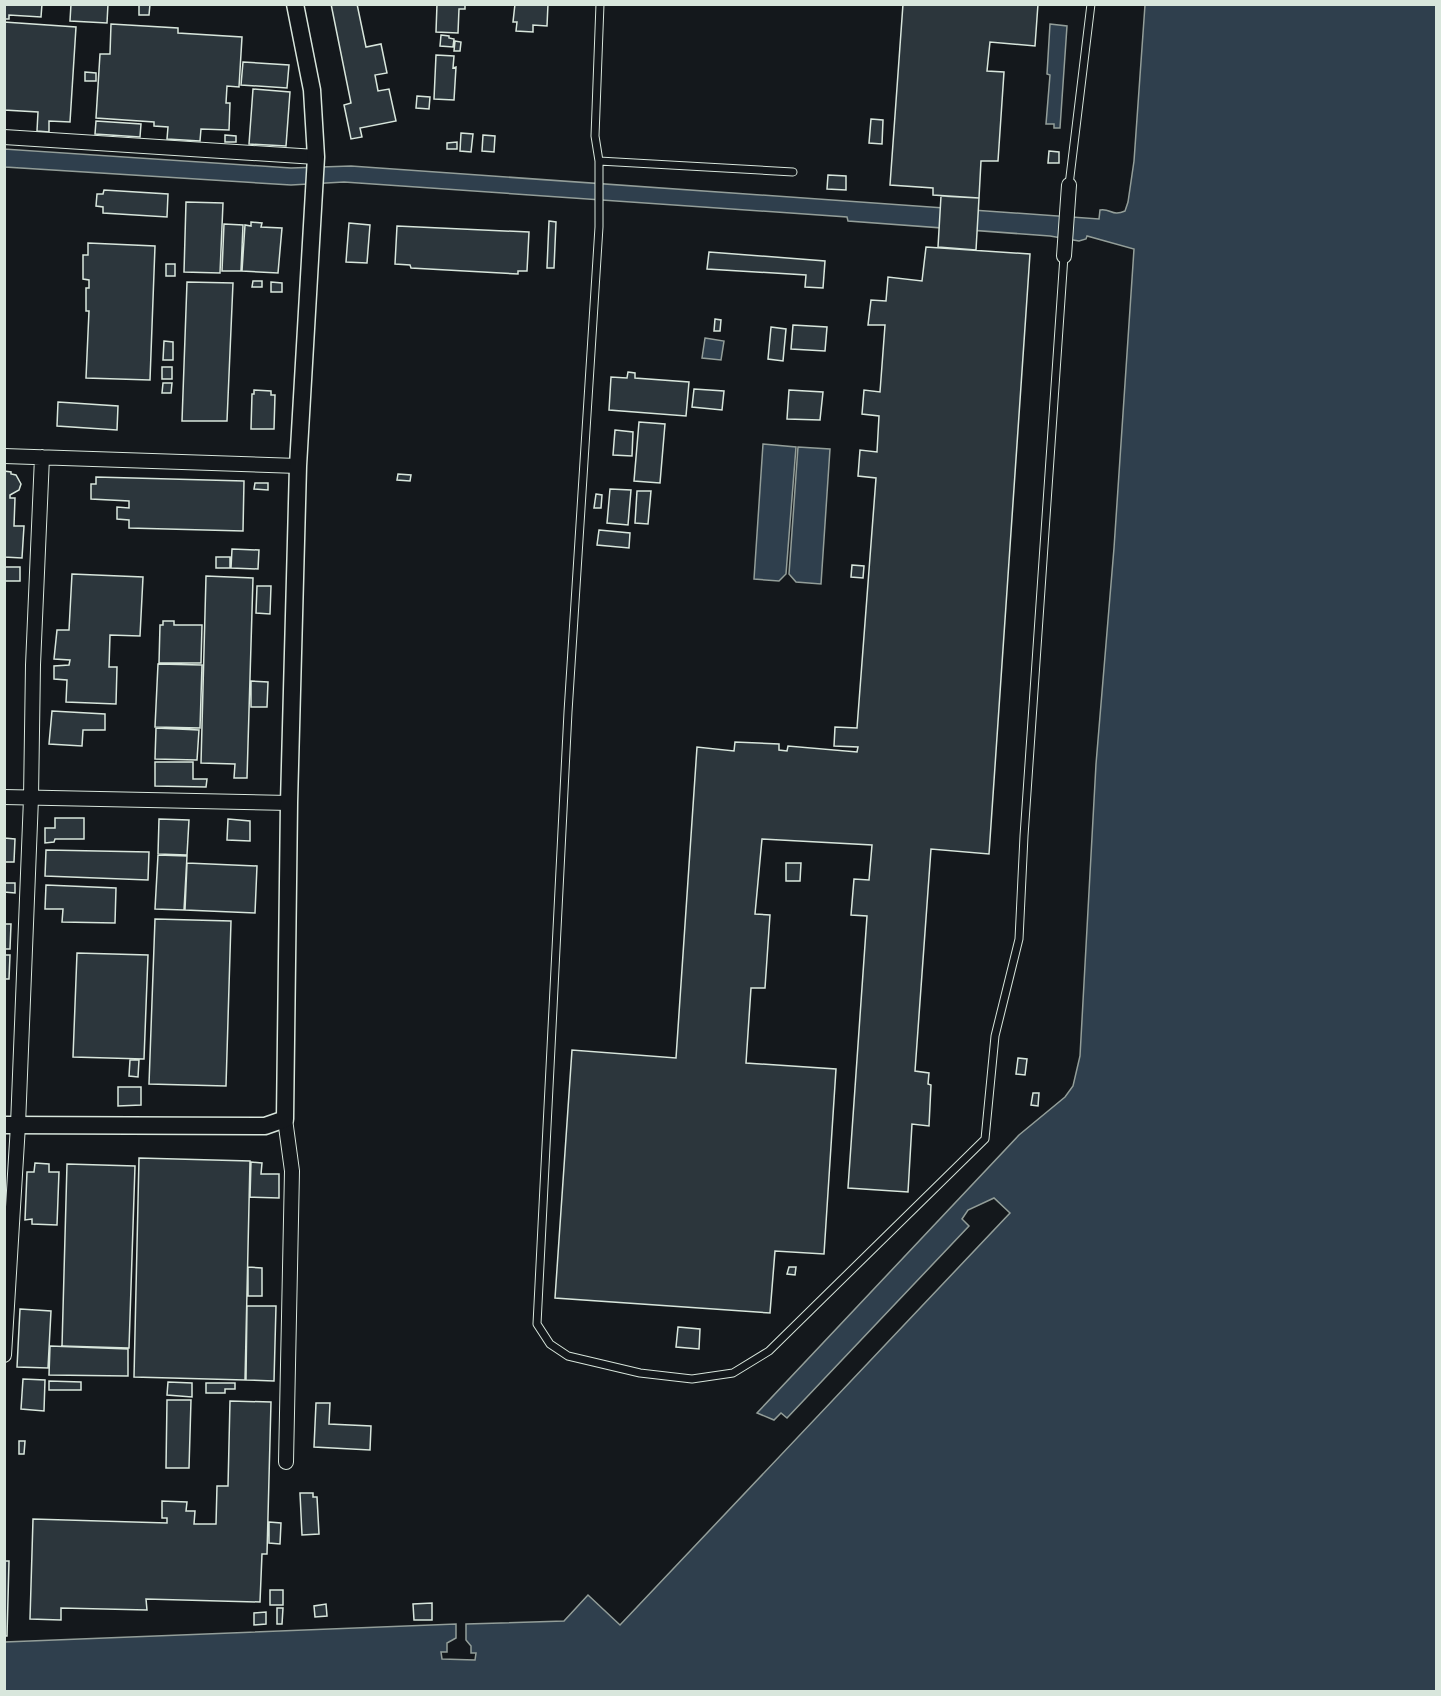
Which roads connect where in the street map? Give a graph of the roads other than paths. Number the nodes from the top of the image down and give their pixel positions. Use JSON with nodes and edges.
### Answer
{"nodes":[{"id":1,"x":295,"y":4,"type":"edge"},
{"id":2,"x":600,"y":4,"type":"edge"},
{"id":3,"x":1091,"y":4,"type":"edge"},
{"id":4,"x":4,"y":137,"type":"edge"},
{"id":5,"x":316,"y":161,"type":"junction"},
{"id":6,"x":599,"y":161,"type":"junction"},
{"id":7,"x":793,"y":172,"type":"dead end"},
{"id":8,"x":1069,"y":185,"type":"joint"},
{"id":9,"x":1064,"y":256,"type":"joint"},
{"id":10,"x":4,"y":456,"type":"edge"},
{"id":11,"x":42,"y":457,"type":"junction"},
{"id":12,"x":298,"y":466,"type":"junction"},
{"id":13,"x":4,"y":797,"type":"edge"},
{"id":14,"x":31,"y":798,"type":"junction"},
{"id":15,"x":289,"y":803,"type":"junction"},
{"id":16,"x":285,"y":1119,"type":"junction"},
{"id":17,"x":11,"y":1125,"type":"edge"},
{"id":18,"x":4,"y":1355,"type":"edge"},
{"id":19,"x":286,"y":1462,"type":"dead end"}],
"edges":[{"from":1,"to":5,"type":"street"},
{"from":2,"to":6,"type":"lane"},
{"from":3,"to":8,"type":"lane"},
{"from":4,"to":5,"type":"street"},
{"from":5,"to":12,"type":"street"},
{"from":6,"to":7,"type":"lane"},
{"from":6,"to":9,"type":"lane"},
{"from":8,"to":9,"type":"street"},
{"from":10,"to":11,"type":"street"},
{"from":11,"to":12,"type":"street"},
{"from":11,"to":14,"type":"street"},
{"from":12,"to":15,"type":"street"},
{"from":13,"to":14,"type":"street"},
{"from":14,"to":15,"type":"street"},
{"from":14,"to":17,"type":"street"},
{"from":15,"to":16,"type":"street"},
{"from":16,"to":17,"type":"street"},
{"from":16,"to":19,"type":"street"},
{"from":17,"to":18,"type":"street"}]}
